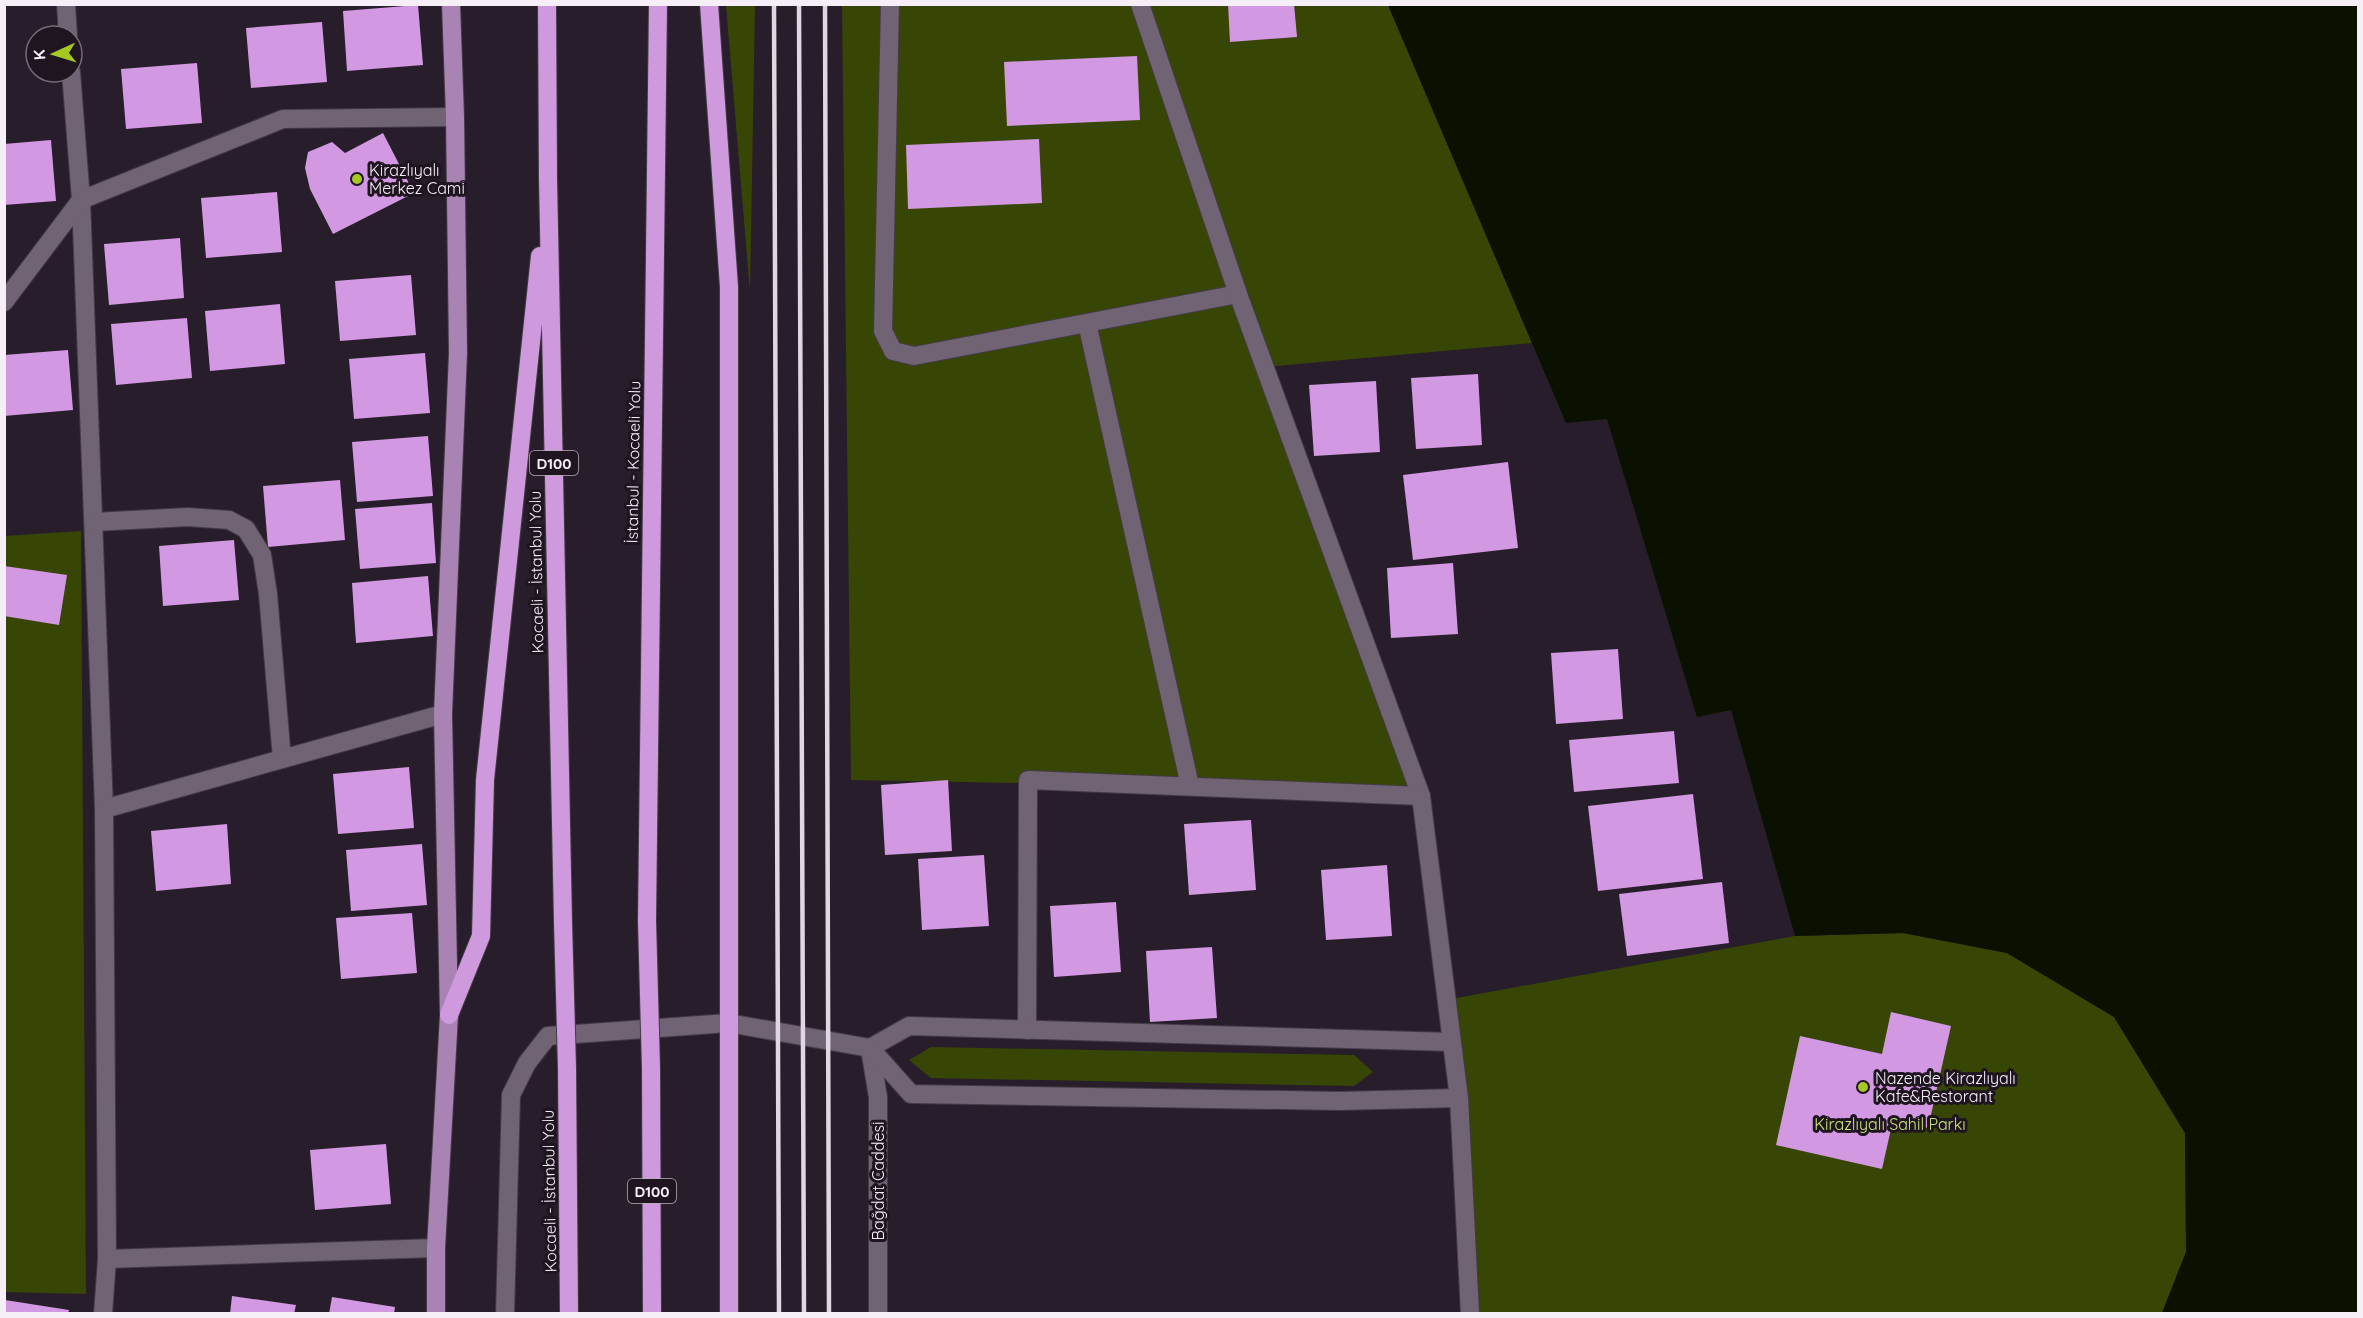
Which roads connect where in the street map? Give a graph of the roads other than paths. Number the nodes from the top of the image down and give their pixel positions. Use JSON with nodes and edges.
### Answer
{"nodes":[{"id":1,"x":66,"y":4,"type":"edge"},
{"id":2,"x":451,"y":4,"type":"edge"},
{"id":3,"x":547,"y":4,"type":"edge"},
{"id":4,"x":658,"y":4,"type":"edge"},
{"id":5,"x":709,"y":4,"type":"edge"},
{"id":6,"x":890,"y":4,"type":"edge"},
{"id":7,"x":1140,"y":4,"type":"edge"},
{"id":8,"x":67,"y":24,"type":"edge"},
{"id":9,"x":72,"y":84,"type":"edge"},
{"id":10,"x":455,"y":117,"type":"junction"},
{"id":11,"x":548,"y":179,"type":"junction"},
{"id":12,"x":81,"y":200,"type":"junction"},
{"id":13,"x":1238,"y":294,"type":"junction"},
{"id":14,"x":4,"y":302,"type":"edge"},
{"id":15,"x":1087,"y":323,"type":"junction"},
{"id":16,"x":94,"y":522,"type":"junction"},
{"id":17,"x":443,"y":714,"type":"junction"},
{"id":18,"x":282,"y":759,"type":"junction"},
{"id":19,"x":1190,"y":786,"type":"junction"},
{"id":20,"x":1421,"y":796,"type":"junction"},
{"id":21,"x":104,"y":809,"type":"junction"},
{"id":22,"x":449,"y":1016,"type":"junction"},
{"id":23,"x":728,"y":1023,"type":"junction"},
{"id":24,"x":1027,"y":1029,"type":"junction"},
{"id":25,"x":1451,"y":1042,"type":"junction"},
{"id":26,"x":870,"y":1048,"type":"junction"},
{"id":27,"x":1459,"y":1098,"type":"junction"},
{"id":28,"x":435,"y":1248,"type":"junction"},
{"id":29,"x":107,"y":1259,"type":"junction"},
{"id":30,"x":103,"y":1314,"type":"edge"},
{"id":31,"x":436,"y":1314,"type":"edge"},
{"id":32,"x":505,"y":1314,"type":"edge"},
{"id":33,"x":569,"y":1314,"type":"edge"},
{"id":34,"x":652,"y":1314,"type":"edge"},
{"id":35,"x":729,"y":1314,"type":"edge"},
{"id":36,"x":878,"y":1314,"type":"edge"},
{"id":37,"x":1470,"y":1314,"type":"edge"}],
"edges":[{"from":1,"to":8,"type":"street"},
{"from":2,"to":10,"type":"main road"},
{"from":3,"to":11,"type":"highway","name":"Kocaeli - İstanbul Yolu","number":"D100"},
{"from":4,"to":34,"type":"highway","name":"İstanbul - Kocaeli Yolu","number":"D100","bridge":true},
{"from":5,"to":23,"type":"highway"},
{"from":6,"to":15,"type":"street"},
{"from":7,"to":13,"type":"street"},
{"from":9,"to":12,"type":"street"},
{"from":10,"to":12,"type":"street"},
{"from":10,"to":17,"type":"main road"},
{"from":11,"to":22,"type":"highway"},
{"from":11,"to":33,"type":"highway","name":"Kocaeli - İstanbul Yolu","number":"D100","bridge":true},
{"from":12,"to":14,"type":"street"},
{"from":12,"to":16,"type":"street"},
{"from":13,"to":15,"type":"street"},
{"from":13,"to":20,"type":"street"},
{"from":15,"to":19,"type":"street"},
{"from":16,"to":18,"type":"street"},
{"from":16,"to":21,"type":"street"},
{"from":17,"to":18,"type":"street"},
{"from":17,"to":22,"type":"main road"},
{"from":18,"to":21,"type":"street"},
{"from":19,"to":20,"type":"street"},
{"from":19,"to":24,"type":"street"},
{"from":20,"to":25,"type":"street"},
{"from":21,"to":29,"type":"street"},
{"from":22,"to":28,"type":"main road"},
{"from":23,"to":26,"type":"street"},
{"from":23,"to":32,"type":"street"},
{"from":23,"to":35,"type":"highway"},
{"from":24,"to":25,"type":"street"},
{"from":24,"to":26,"type":"street"},
{"from":25,"to":27,"type":"street"},
{"from":26,"to":27,"type":"street"},
{"from":26,"to":36,"type":"street","name":"Bağdat Caddesi"},
{"from":27,"to":37,"type":"street"},
{"from":28,"to":29,"type":"street"},
{"from":28,"to":31,"type":"main road"},
{"from":29,"to":30,"type":"street"}]}
